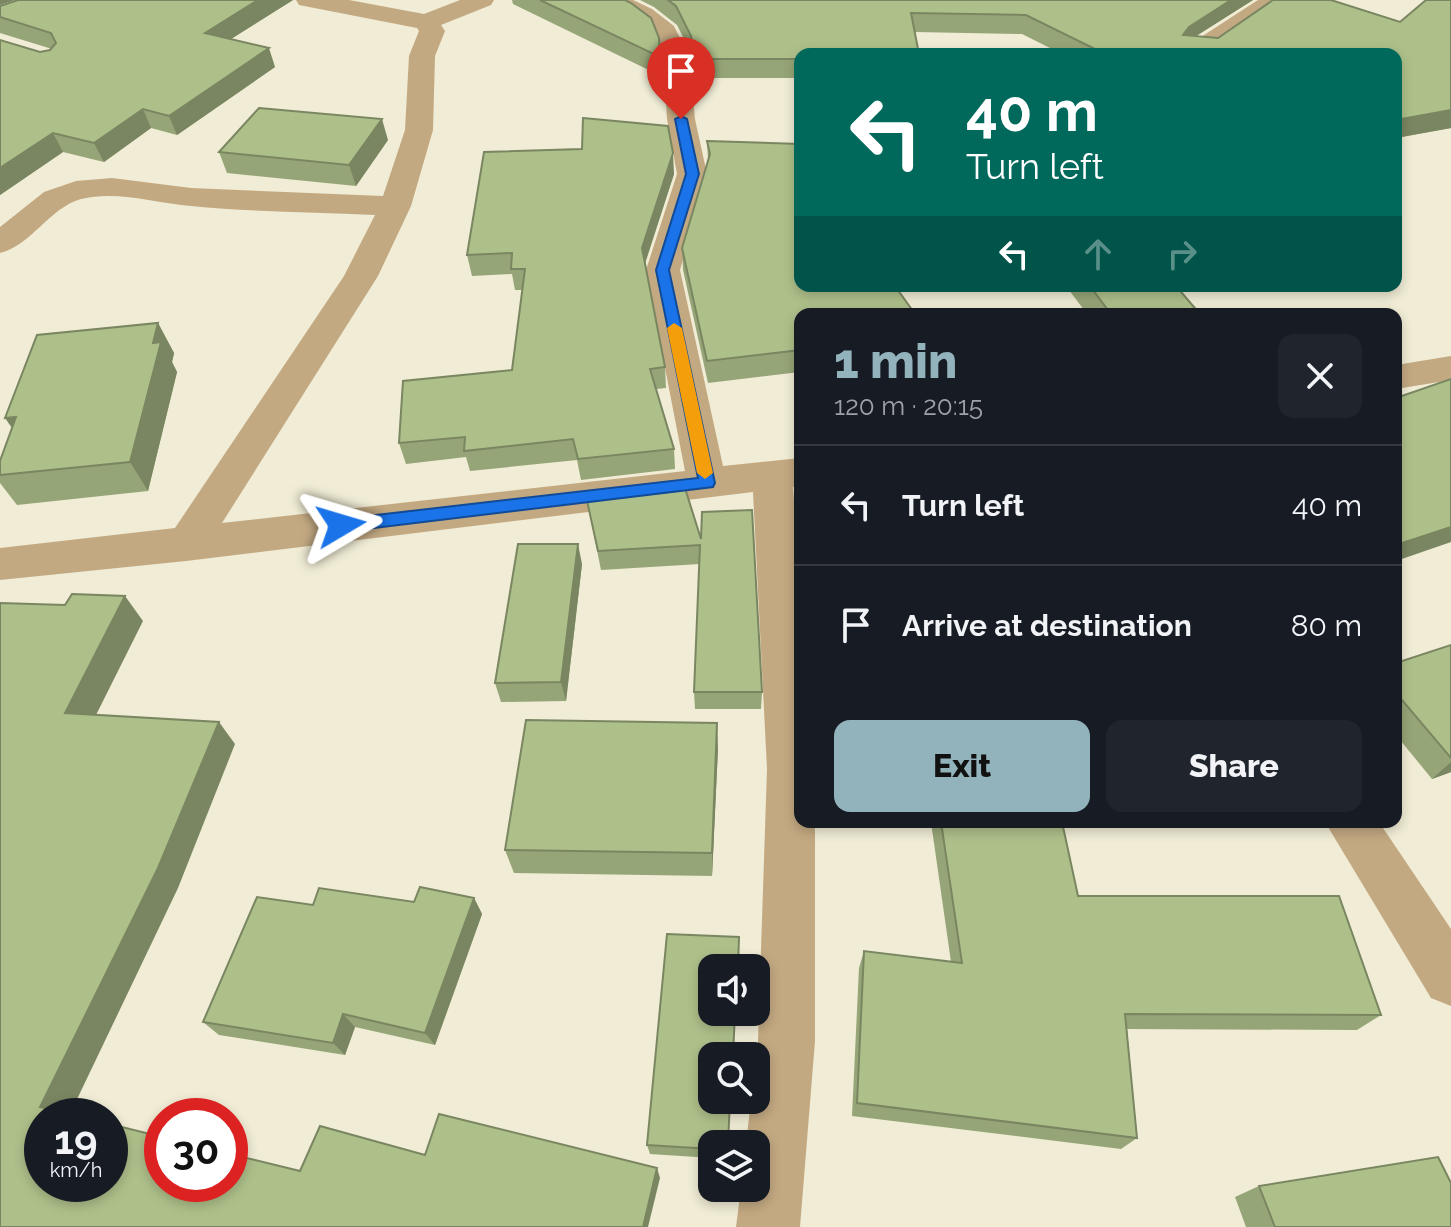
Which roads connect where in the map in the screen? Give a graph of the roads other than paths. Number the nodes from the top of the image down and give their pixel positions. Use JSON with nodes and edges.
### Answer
{"nodes":[{"id":1,"x":308,"y":0,"type":"edge"},
{"id":2,"x":482,"y":0,"type":"edge"},
{"id":3,"x":613,"y":0,"type":"edge"},
{"id":4,"x":1275,"y":0,"type":"edge"},
{"id":5,"x":426,"y":22,"type":"junction"},
{"id":6,"x":1202,"y":48,"type":"edge"},
{"id":7,"x":395,"y":206,"type":"junction"},
{"id":8,"x":0,"y":243,"type":"edge"},
{"id":9,"x":1451,"y":368,"type":"edge"},
{"id":10,"x":1402,"y":376,"type":"edge"},
{"id":11,"x":786,"y":474,"type":"edge"},
{"id":12,"x":707,"y":483,"type":"junction"},
{"id":13,"x":186,"y":545,"type":"junction"},
{"id":14,"x":0,"y":564,"type":"edge"},
{"id":15,"x":1354,"y":828,"type":"edge"},
{"id":16,"x":1451,"y":978,"type":"edge"},
{"id":17,"x":768,"y":1227,"type":"edge"}],
"edges":[{"from":1,"to":5,"type":"street"},
{"from":2,"to":5,"type":"street"},
{"from":3,"to":12,"type":"street"},
{"from":4,"to":6,"type":"street"},
{"from":5,"to":7,"type":"street"},
{"from":7,"to":8,"type":"street"},
{"from":7,"to":13,"type":"street"},
{"from":9,"to":10,"type":"street"},
{"from":11,"to":12,"type":"street"},
{"from":11,"to":17,"type":"street"},
{"from":12,"to":13,"type":"street"},
{"from":13,"to":14,"type":"street"},
{"from":15,"to":16,"type":"street"}]}
